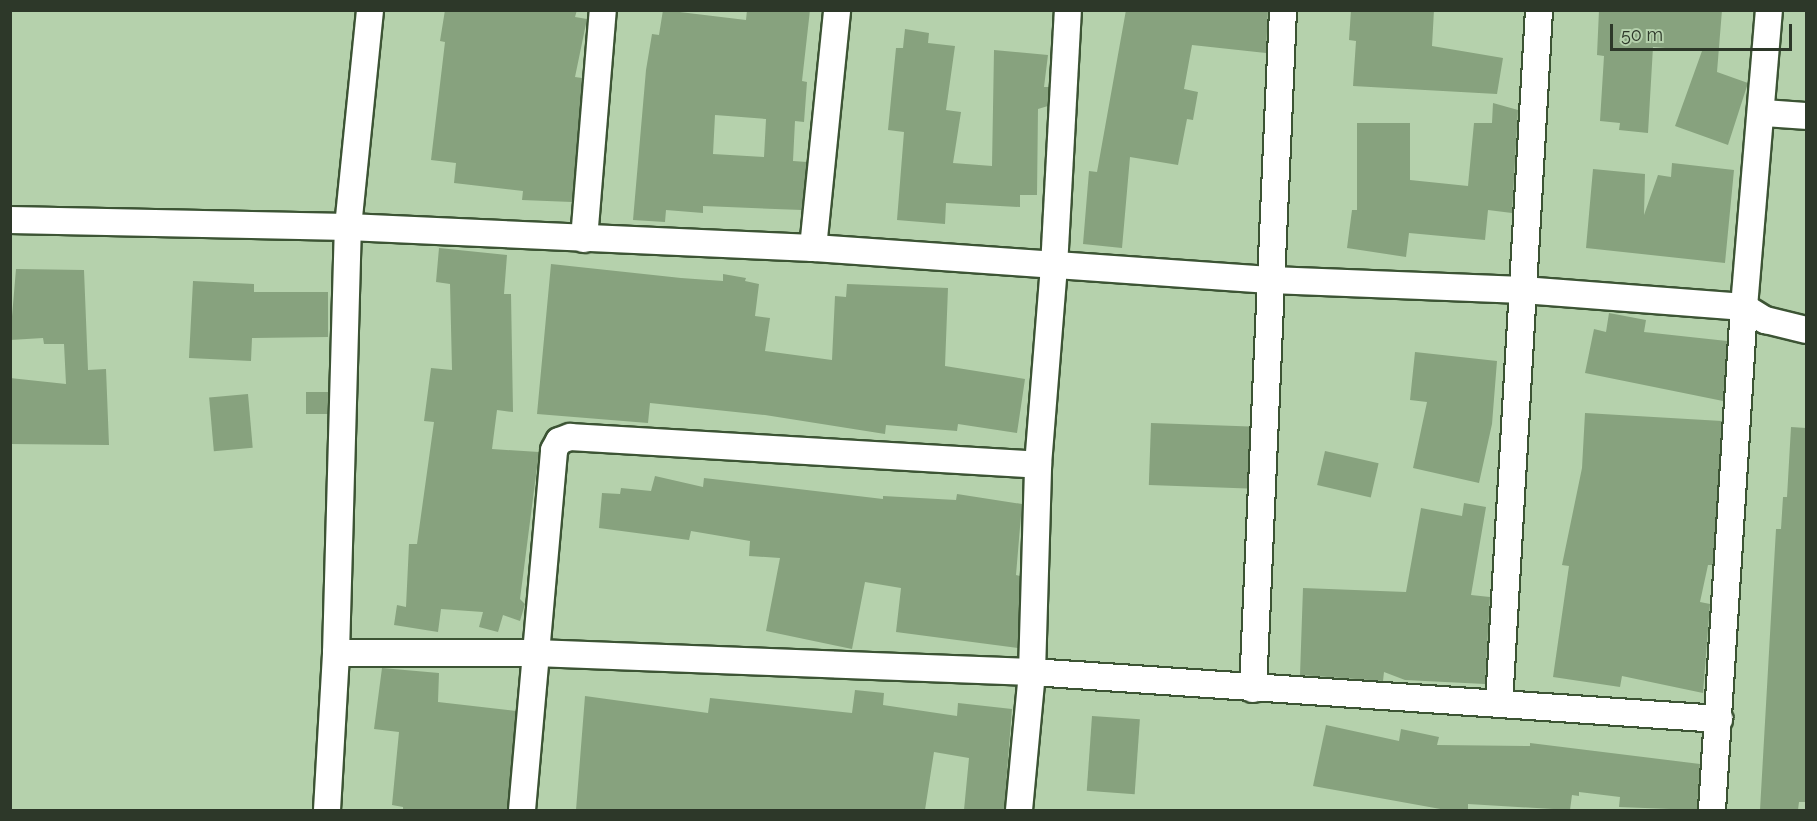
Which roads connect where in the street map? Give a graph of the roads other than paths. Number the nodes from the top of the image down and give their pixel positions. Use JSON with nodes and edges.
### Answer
{"nodes":[{"id":1,"x":370,"y":10,"type":"edge"},
{"id":2,"x":603,"y":10,"type":"edge"},
{"id":3,"x":837,"y":10,"type":"edge"},
{"id":4,"x":1068,"y":10,"type":"edge"},
{"id":5,"x":1283,"y":10,"type":"edge"},
{"id":6,"x":1539,"y":10,"type":"edge"},
{"id":7,"x":1769,"y":10,"type":"edge"},
{"id":8,"x":1763,"y":112,"type":"junction"},
{"id":9,"x":1806,"y":116,"type":"edge"},
{"id":10,"x":10,"y":220,"type":"edge"},
{"id":11,"x":348,"y":227,"type":"junction"},
{"id":12,"x":584,"y":239,"type":"junction"},
{"id":13,"x":813,"y":248,"type":"junction"},
{"id":14,"x":1054,"y":267,"type":"junction"},
{"id":15,"x":1271,"y":280,"type":"junction"},
{"id":16,"x":1523,"y":290,"type":"junction"},
{"id":17,"x":1744,"y":307,"type":"junction"},
{"id":18,"x":1806,"y":330,"type":"edge"},
{"id":19,"x":1038,"y":465,"type":"junction"},
{"id":20,"x":336,"y":653,"type":"junction"},
{"id":21,"x":535,"y":653,"type":"junction"},
{"id":22,"x":1032,"y":672,"type":"junction"},
{"id":23,"x":1253,"y":689,"type":"junction"},
{"id":24,"x":1499,"y":704,"type":"junction"},
{"id":25,"x":1719,"y":719,"type":"junction"},
{"id":26,"x":327,"y":810,"type":"edge"},
{"id":27,"x":522,"y":810,"type":"edge"},
{"id":28,"x":1019,"y":810,"type":"edge"},
{"id":29,"x":1712,"y":810,"type":"edge"}],
"edges":[{"from":1,"to":11,"type":"street"},
{"from":2,"to":12,"type":"street"},
{"from":3,"to":13,"type":"street"},
{"from":4,"to":14,"type":"street"},
{"from":5,"to":15,"type":"street"},
{"from":6,"to":16,"type":"street"},
{"from":7,"to":8,"type":"street"},
{"from":8,"to":9,"type":"street"},
{"from":8,"to":17,"type":"street"},
{"from":10,"to":11,"type":"street"},
{"from":11,"to":12,"type":"street"},
{"from":11,"to":20,"type":"street"},
{"from":12,"to":13,"type":"street"},
{"from":13,"to":14,"type":"street"},
{"from":14,"to":15,"type":"street"},
{"from":14,"to":19,"type":"street"},
{"from":15,"to":16,"type":"street"},
{"from":15,"to":23,"type":"street"},
{"from":16,"to":17,"type":"street"},
{"from":16,"to":24,"type":"street"},
{"from":17,"to":18,"type":"street"},
{"from":17,"to":25,"type":"street"},
{"from":19,"to":21,"type":"street"},
{"from":19,"to":22,"type":"street"},
{"from":20,"to":21,"type":"street"},
{"from":20,"to":26,"type":"street"},
{"from":21,"to":22,"type":"street"},
{"from":21,"to":27,"type":"street"},
{"from":22,"to":23,"type":"street"},
{"from":22,"to":28,"type":"street"},
{"from":23,"to":24,"type":"street"},
{"from":24,"to":25,"type":"street"},
{"from":25,"to":29,"type":"street"}]}
